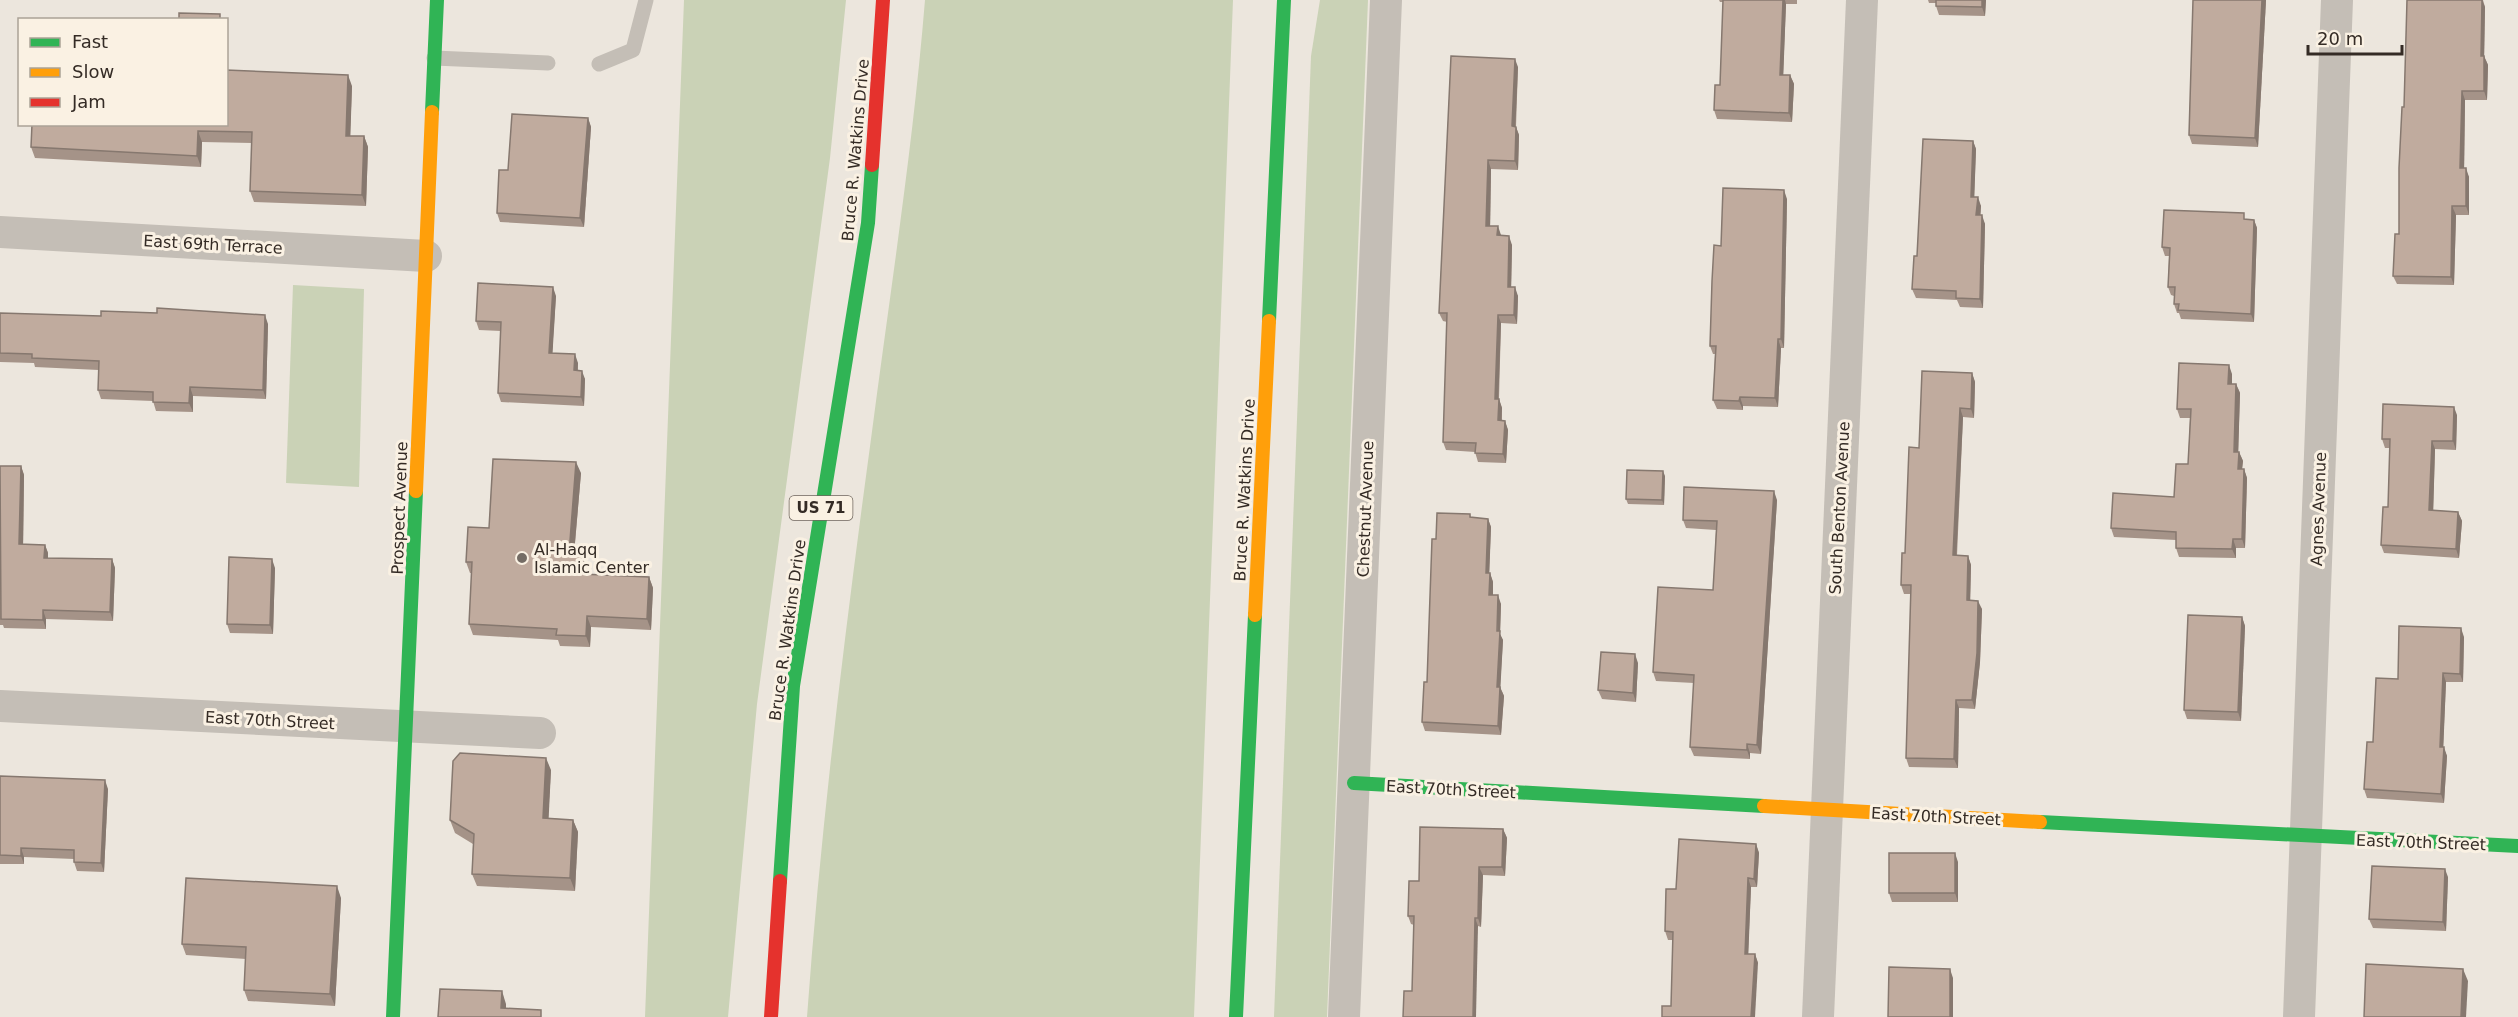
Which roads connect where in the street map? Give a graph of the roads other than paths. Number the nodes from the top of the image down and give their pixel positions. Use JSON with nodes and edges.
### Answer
{"nodes":[{"id":1,"x":436,"y":0,"type":"edge"},
{"id":2,"x":646,"y":0,"type":"edge"},
{"id":3,"x":883,"y":0,"type":"edge"},
{"id":4,"x":1284,"y":0,"type":"edge"},
{"id":5,"x":1386,"y":0,"type":"edge"},
{"id":6,"x":1862,"y":0,"type":"edge"},
{"id":7,"x":2337,"y":0,"type":"edge"},
{"id":8,"x":434,"y":58,"type":"junction"},
{"id":9,"x":548,"y":63,"type":"dead end"},
{"id":10,"x":599,"y":64,"type":"dead end"},
{"id":11,"x":0,"y":232,"type":"edge"},
{"id":12,"x":426,"y":256,"type":"junction"},
{"id":13,"x":0,"y":706,"type":"edge"},
{"id":14,"x":406,"y":726,"type":"junction"},
{"id":15,"x":540,"y":733,"type":"dead end"},
{"id":16,"x":1354,"y":783,"type":"junction"},
{"id":17,"x":1826,"y":810,"type":"junction"},
{"id":18,"x":2306,"y":837,"type":"junction"},
{"id":19,"x":2518,"y":846,"type":"edge"},
{"id":20,"x":393,"y":1017,"type":"edge"},
{"id":21,"x":771,"y":1017,"type":"edge"},
{"id":22,"x":1236,"y":1017,"type":"edge"},
{"id":23,"x":1344,"y":1017,"type":"edge"},
{"id":24,"x":1818,"y":1017,"type":"edge"},
{"id":25,"x":2299,"y":1017,"type":"edge"}],
"edges":[{"from":1,"to":8,"type":"main road","name":"Prospect Avenue"},
{"from":2,"to":10,"type":"lane"},
{"from":3,"to":21,"type":"main road","name":"Bruce R. Watkins Drive","number":"US 71"},
{"from":4,"to":22,"type":"main road","name":"Bruce R. Watkins Drive"},
{"from":5,"to":16,"type":"street","name":"Chestnut Avenue"},
{"from":6,"to":17,"type":"street","name":"South Benton Avenue"},
{"from":7,"to":18,"type":"street","name":"Agnes Avenue"},
{"from":8,"to":9,"type":"lane"},
{"from":8,"to":12,"type":"main road","name":"Prospect Avenue"},
{"from":11,"to":12,"type":"street","name":"East 69th Terrace"},
{"from":12,"to":14,"type":"main road","name":"Prospect Avenue"},
{"from":13,"to":14,"type":"street","name":"East 70th Street"},
{"from":14,"to":15,"type":"street","name":"East 70th Street"},
{"from":14,"to":20,"type":"main road","name":"Prospect Avenue"},
{"from":16,"to":17,"type":"main road","name":"East 70th Street"},
{"from":16,"to":23,"type":"street","name":"Chestnut Avenue"},
{"from":17,"to":18,"type":"main road","name":"East 70th Street"},
{"from":17,"to":24,"type":"street","name":"South Benton Avenue"},
{"from":18,"to":19,"type":"main road","name":"East 70th Street"},
{"from":18,"to":25,"type":"street","name":"Agnes Avenue"}]}
